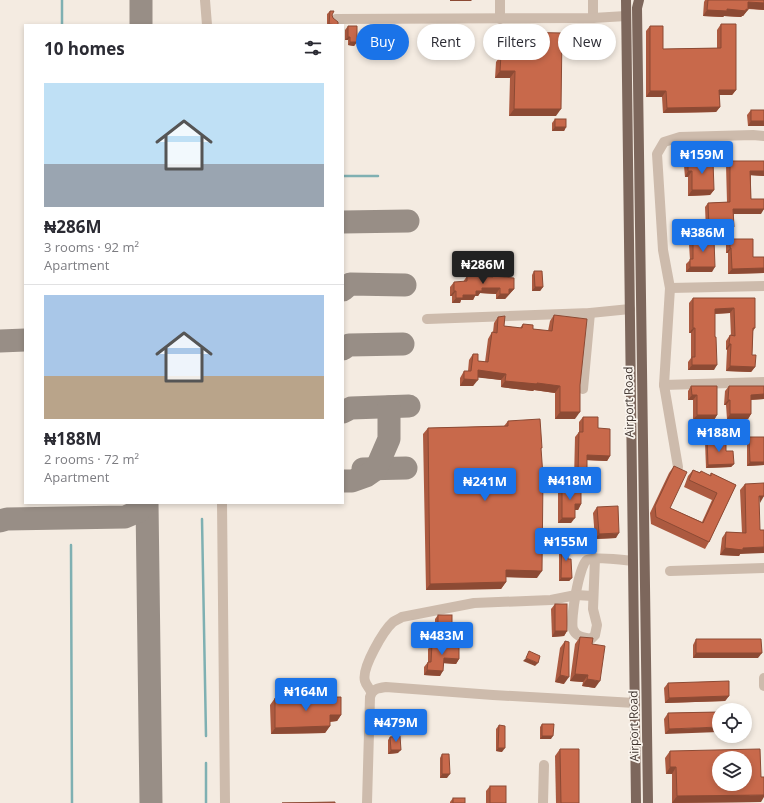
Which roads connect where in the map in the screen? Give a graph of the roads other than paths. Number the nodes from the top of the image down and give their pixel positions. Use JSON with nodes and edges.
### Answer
{"nodes":[{"id":1,"x":205,"y":0,"type":"edge"},
{"id":2,"x":500,"y":0,"type":"edge"},
{"id":3,"x":593,"y":0,"type":"edge"},
{"id":4,"x":626,"y":0,"type":"edge"},
{"id":5,"x":639,"y":0,"type":"edge"},
{"id":6,"x":626,"y":16,"type":"junction"},
{"id":7,"x":593,"y":18,"type":"junction"},
{"id":8,"x":336,"y":19,"type":"edge"},
{"id":9,"x":500,"y":19,"type":"junction"},
{"id":10,"x":207,"y":24,"type":"edge"},
{"id":11,"x":764,"y":136,"type":"edge"},
{"id":12,"x":764,"y":286,"type":"edge"},
{"id":13,"x":670,"y":288,"type":"junction"},
{"id":14,"x":630,"y":309,"type":"junction"},
{"id":15,"x":590,"y":313,"type":"junction"},
{"id":16,"x":427,"y":319,"type":"dead end"},
{"id":17,"x":764,"y":382,"type":"edge"},
{"id":18,"x":664,"y":385,"type":"junction"},
{"id":19,"x":582,"y":389,"type":"edge"},
{"id":20,"x":678,"y":467,"type":"edge"},
{"id":21,"x":222,"y":504,"type":"edge"},
{"id":22,"x":595,"y":558,"type":"junction"},
{"id":23,"x":633,"y":561,"type":"junction"},
{"id":24,"x":764,"y":568,"type":"edge"},
{"id":25,"x":670,"y":571,"type":"dead end"},
{"id":26,"x":576,"y":595,"type":"junction"},
{"id":27,"x":593,"y":596,"type":"junction"},
{"id":28,"x":764,"y":678,"type":"edge"},
{"id":29,"x":764,"y":686,"type":"edge"},
{"id":30,"x":371,"y":692,"type":"junction"},
{"id":31,"x":634,"y":703,"type":"junction"},
{"id":32,"x":544,"y":765,"type":"dead end"},
{"id":33,"x":224,"y":803,"type":"edge"},
{"id":34,"x":367,"y":803,"type":"edge"},
{"id":35,"x":543,"y":803,"type":"edge"},
{"id":36,"x":636,"y":803,"type":"edge"},
{"id":37,"x":648,"y":803,"type":"edge"}],
"edges":[{"from":1,"to":10,"type":"lane"},
{"from":2,"to":9,"type":"lane"},
{"from":3,"to":7,"type":"lane"},
{"from":4,"to":6,"type":"main road","name":"Airport Road"},
{"from":5,"to":37,"type":"main road","name":"Airport Road"},
{"from":6,"to":7,"type":"lane"},
{"from":6,"to":14,"type":"main road","name":"Airport Road"},
{"from":7,"to":9,"type":"lane"},
{"from":8,"to":9,"type":"lane"},
{"from":11,"to":13,"type":"lane"},
{"from":12,"to":13,"type":"lane"},
{"from":13,"to":18,"type":"lane"},
{"from":14,"to":15,"type":"lane"},
{"from":14,"to":23,"type":"main road","name":"Airport Road"},
{"from":15,"to":16,"type":"lane"},
{"from":15,"to":19,"type":"lane"},
{"from":17,"to":18,"type":"lane"},
{"from":18,"to":20,"type":"lane"},
{"from":21,"to":33,"type":"lane"},
{"from":22,"to":23,"type":"lane"},
{"from":22,"to":26,"type":"lane"},
{"from":22,"to":27,"type":"lane"},
{"from":23,"to":31,"type":"main road","name":"Airport Road"},
{"from":24,"to":25,"type":"lane"},
{"from":26,"to":27,"type":"lane"},
{"from":26,"to":27,"type":"lane"},
{"from":26,"to":30,"type":"lane"},
{"from":28,"to":29,"type":"lane"},
{"from":30,"to":31,"type":"lane"},
{"from":30,"to":34,"type":"lane"},
{"from":31,"to":36,"type":"main road","name":"Airport Road"},
{"from":32,"to":35,"type":"lane"}]}
